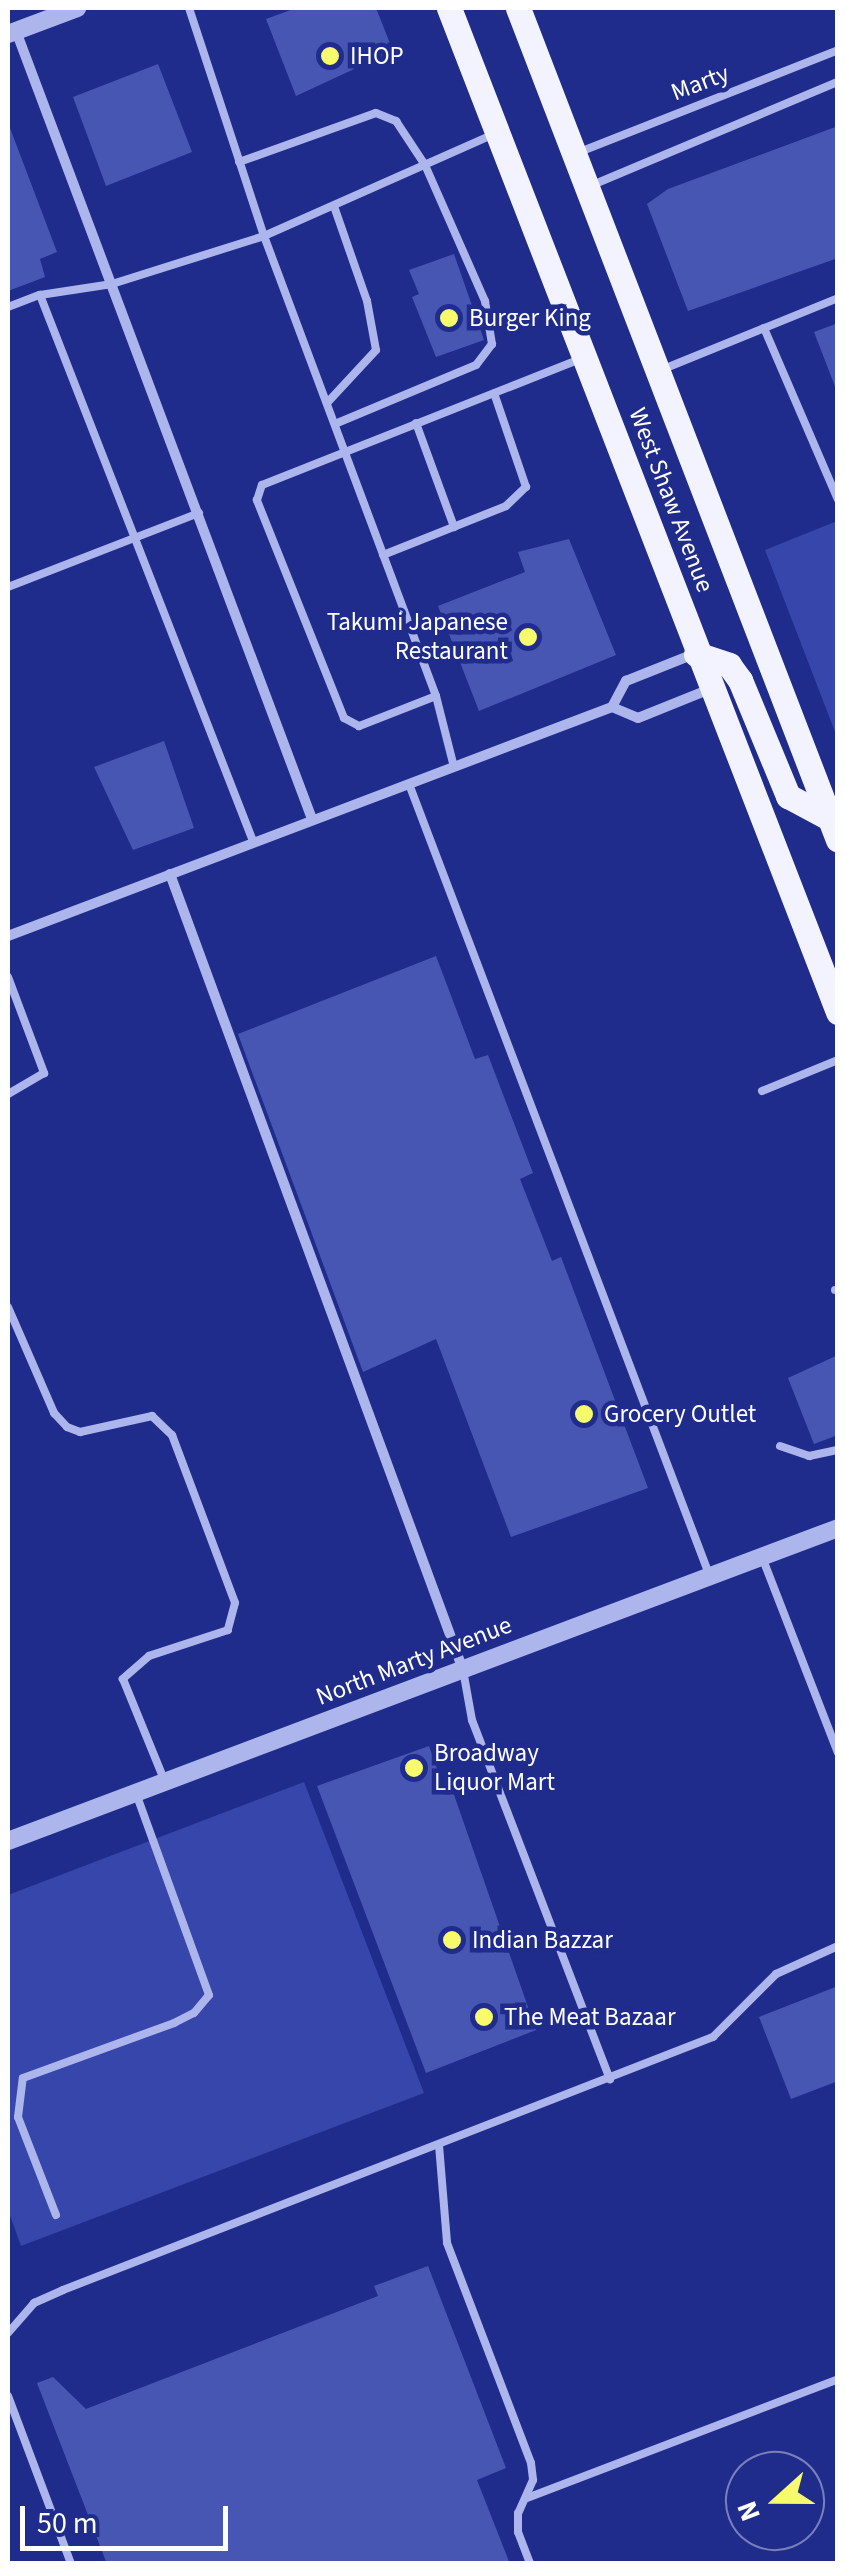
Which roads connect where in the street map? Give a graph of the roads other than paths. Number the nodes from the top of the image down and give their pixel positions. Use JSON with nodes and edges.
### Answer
{"nodes":[{"id":1,"x":77,"y":8,"type":"edge"},
{"id":2,"x":189,"y":8,"type":"edge"},
{"id":3,"x":449,"y":8,"type":"edge"},
{"id":4,"x":518,"y":8,"type":"edge"},
{"id":5,"x":12,"y":32,"type":"edge"},
{"id":6,"x":838,"y":50,"type":"edge"},
{"id":7,"x":838,"y":82,"type":"edge"},
{"id":8,"x":498,"y":132,"type":"junction"},
{"id":9,"x":577,"y":152,"type":"junction"},
{"id":10,"x":240,"y":162,"type":"junction"},
{"id":11,"x":425,"y":165,"type":"junction"},
{"id":12,"x":590,"y":186,"type":"junction"},
{"id":13,"x":334,"y":206,"type":"junction"},
{"id":14,"x":264,"y":236,"type":"junction"},
{"id":15,"x":112,"y":284,"type":"junction"},
{"id":16,"x":40,"y":295,"type":"junction"},
{"id":17,"x":838,"y":298,"type":"edge"},
{"id":18,"x":8,"y":307,"type":"edge"},
{"id":19,"x":764,"y":328,"type":"junction"},
{"id":20,"x":585,"y":358,"type":"junction"},
{"id":21,"x":657,"y":372,"type":"junction"},
{"id":22,"x":494,"y":393,"type":"junction"},
{"id":23,"x":327,"y":403,"type":"junction"},
{"id":24,"x":416,"y":423,"type":"junction"},
{"id":25,"x":334,"y":424,"type":"junction"},
{"id":26,"x":344,"y":451,"type":"junction"},
{"id":27,"x":838,"y":500,"type":"edge"},
{"id":28,"x":200,"y":513,"type":"junction"},
{"id":29,"x":454,"y":527,"type":"junction"},
{"id":30,"x":134,"y":537,"type":"junction"},
{"id":31,"x":384,"y":555,"type":"junction"},
{"id":32,"x":8,"y":587,"type":"edge"},
{"id":33,"x":696,"y":654,"type":"junction"},
{"id":34,"x":710,"y":689,"type":"junction"},
{"id":35,"x":436,"y":696,"type":"junction"},
{"id":36,"x":612,"y":707,"type":"junction"},
{"id":37,"x":454,"y":766,"type":"junction"},
{"id":38,"x":409,"y":784,"type":"junction"},
{"id":39,"x":312,"y":819,"type":"junction"},
{"id":40,"x":835,"y":824,"type":"edge"},
{"id":41,"x":253,"y":841,"type":"junction"},
{"id":42,"x":170,"y":874,"type":"junction"},
{"id":43,"x":8,"y":936,"type":"edge"},
{"id":44,"x":8,"y":976,"type":"edge"},
{"id":45,"x":838,"y":1012,"type":"edge"},
{"id":46,"x":838,"y":1060,"type":"edge"},
{"id":47,"x":762,"y":1091,"type":"dead end"},
{"id":48,"x":8,"y":1094,"type":"edge"},
{"id":49,"x":8,"y":1307,"type":"edge"},
{"id":50,"x":780,"y":1446,"type":"dead end"},
{"id":51,"x":838,"y":1450,"type":"edge"},
{"id":52,"x":838,"y":1528,"type":"edge"},
{"id":53,"x":762,"y":1557,"type":"junction"},
{"id":54,"x":710,"y":1576,"type":"junction"},
{"id":55,"x":463,"y":1670,"type":"junction"},
{"id":56,"x":838,"y":1753,"type":"edge"},
{"id":57,"x":165,"y":1782,"type":"junction"},
{"id":58,"x":136,"y":1792,"type":"junction"},
{"id":59,"x":8,"y":1840,"type":"edge"},
{"id":60,"x":838,"y":1946,"type":"edge"},
{"id":61,"x":610,"y":2079,"type":"junction"},
{"id":62,"x":440,"y":2146,"type":"junction"},
{"id":63,"x":56,"y":2215,"type":"dead end"},
{"id":64,"x":8,"y":2333,"type":"edge"},
{"id":65,"x":838,"y":2378,"type":"edge"},
{"id":66,"x":8,"y":2396,"type":"edge"},
{"id":67,"x":527,"y":2498,"type":"junction"},
{"id":68,"x":71,"y":2564,"type":"edge"},
{"id":69,"x":530,"y":2564,"type":"edge"}],
"edges":[{"from":1,"to":5,"type":"street"},
{"from":2,"to":10,"type":"lane"},
{"from":3,"to":8,"type":"main road","name":"West Shaw Avenue"},
{"from":4,"to":9,"type":"main road","name":"West Shaw Avenue"},
{"from":5,"to":15,"type":"street"},
{"from":6,"to":9,"type":"lane","name":"Marty"},
{"from":7,"to":12,"type":"lane","name":"Marty"},
{"from":8,"to":11,"type":"lane"},
{"from":8,"to":20,"type":"main road","name":"West Shaw Avenue"},
{"from":9,"to":12,"type":"main road","name":"West Shaw Avenue"},
{"from":10,"to":11,"type":"lane"},
{"from":10,"to":14,"type":"lane"},
{"from":11,"to":13,"type":"lane"},
{"from":11,"to":25,"type":"lane"},
{"from":12,"to":21,"type":"main road","name":"West Shaw Avenue"},
{"from":13,"to":14,"type":"lane"},
{"from":13,"to":23,"type":"lane"},
{"from":14,"to":15,"type":"lane"},
{"from":14,"to":23,"type":"lane"},
{"from":15,"to":16,"type":"lane"},
{"from":15,"to":28,"type":"street"},
{"from":16,"to":18,"type":"lane"},
{"from":16,"to":30,"type":"lane"},
{"from":17,"to":19,"type":"lane"},
{"from":19,"to":21,"type":"lane"},
{"from":19,"to":27,"type":"lane"},
{"from":20,"to":22,"type":"lane"},
{"from":20,"to":33,"type":"main road","name":"West Shaw Avenue"},
{"from":21,"to":40,"type":"main road","name":"West Shaw Avenue"},
{"from":22,"to":24,"type":"lane"},
{"from":22,"to":29,"type":"lane"},
{"from":23,"to":25,"type":"lane"},
{"from":24,"to":26,"type":"lane"},
{"from":24,"to":29,"type":"lane"},
{"from":25,"to":26,"type":"lane"},
{"from":26,"to":31,"type":"lane"},
{"from":26,"to":35,"type":"lane"},
{"from":28,"to":30,"type":"lane"},
{"from":28,"to":39,"type":"street"},
{"from":29,"to":31,"type":"lane"},
{"from":30,"to":32,"type":"lane"},
{"from":30,"to":41,"type":"lane"},
{"from":31,"to":35,"type":"lane"},
{"from":33,"to":34,"type":"main road","name":"West Shaw Avenue"},
{"from":33,"to":36,"type":"street"},
{"from":33,"to":40,"type":"main road"},
{"from":34,"to":36,"type":"street"},
{"from":34,"to":45,"type":"main road","name":"West Shaw Avenue"},
{"from":35,"to":37,"type":"lane"},
{"from":36,"to":37,"type":"street"},
{"from":37,"to":38,"type":"street"},
{"from":38,"to":39,"type":"street"},
{"from":38,"to":54,"type":"lane"},
{"from":39,"to":41,"type":"street"},
{"from":41,"to":42,"type":"street"},
{"from":42,"to":43,"type":"street"},
{"from":42,"to":55,"type":"street"},
{"from":44,"to":48,"type":"lane"},
{"from":46,"to":47,"type":"lane"},
{"from":49,"to":57,"type":"lane"},
{"from":50,"to":51,"type":"lane"},
{"from":52,"to":53,"type":"street","name":"North Marty Avenue"},
{"from":53,"to":54,"type":"street","name":"North Marty Avenue"},
{"from":53,"to":56,"type":"lane"},
{"from":54,"to":55,"type":"street","name":"North Marty Avenue"},
{"from":55,"to":57,"type":"street","name":"North Marty Avenue"},
{"from":55,"to":61,"type":"lane"},
{"from":57,"to":58,"type":"street","name":"North Marty Avenue"},
{"from":58,"to":59,"type":"street","name":"North Marty Avenue"},
{"from":58,"to":63,"type":"lane"},
{"from":60,"to":61,"type":"lane"},
{"from":61,"to":62,"type":"lane"},
{"from":62,"to":64,"type":"lane"},
{"from":62,"to":67,"type":"lane"},
{"from":65,"to":67,"type":"lane"},
{"from":66,"to":68,"type":"lane"},
{"from":67,"to":69,"type":"lane"}]}
